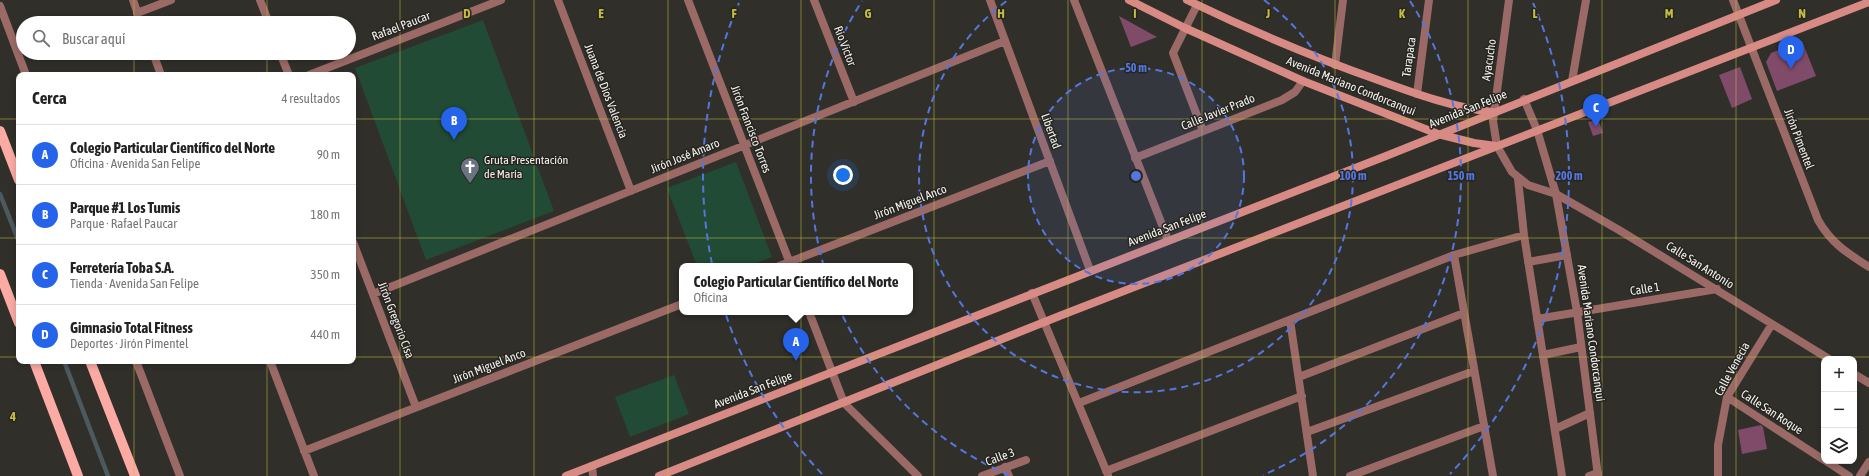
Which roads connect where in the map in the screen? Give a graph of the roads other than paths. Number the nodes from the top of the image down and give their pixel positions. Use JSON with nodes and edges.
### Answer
{"nodes":[{"id":1,"x":132,"y":0,"type":"edge"},
{"id":2,"x":171,"y":0,"type":"edge"},
{"id":3,"x":260,"y":0,"type":"edge"},
{"id":4,"x":501,"y":0,"type":"edge"},
{"id":5,"x":558,"y":0,"type":"edge"},
{"id":6,"x":688,"y":0,"type":"edge"},
{"id":7,"x":814,"y":0,"type":"edge"},
{"id":8,"x":990,"y":0,"type":"edge"},
{"id":9,"x":1074,"y":0,"type":"edge"},
{"id":10,"x":1129,"y":0,"type":"edge"},
{"id":11,"x":1187,"y":0,"type":"edge"},
{"id":12,"x":1343,"y":0,"type":"edge"},
{"id":13,"x":1429,"y":0,"type":"edge"},
{"id":14,"x":1510,"y":0,"type":"edge"},
{"id":15,"x":1586,"y":0,"type":"edge"},
{"id":16,"x":1733,"y":0,"type":"edge"},
{"id":17,"x":1776,"y":0,"type":"edge"},
{"id":18,"x":1869,"y":2,"type":"edge"},
{"id":19,"x":1197,"y":5,"type":"junction"},
{"id":20,"x":0,"y":6,"type":"edge"},
{"id":21,"x":137,"y":13,"type":"junction"},
{"id":22,"x":1738,"y":15,"type":"junction"},
{"id":23,"x":138,"y":16,"type":"edge"},
{"id":24,"x":266,"y":16,"type":"edge"},
{"id":25,"x":1185,"y":28,"type":"junction"},
{"id":26,"x":1005,"y":41,"type":"junction"},
{"id":27,"x":16,"y":48,"type":"edge"},
{"id":28,"x":1750,"y":48,"type":"junction"},
{"id":29,"x":356,"y":57,"type":"edge"},
{"id":30,"x":20,"y":60,"type":"edge"},
{"id":31,"x":156,"y":60,"type":"edge"},
{"id":32,"x":283,"y":60,"type":"edge"},
{"id":33,"x":347,"y":60,"type":"edge"},
{"id":34,"x":1335,"y":65,"type":"junction"},
{"id":35,"x":25,"y":72,"type":"edge"},
{"id":36,"x":160,"y":72,"type":"edge"},
{"id":37,"x":288,"y":72,"type":"edge"},
{"id":38,"x":317,"y":72,"type":"edge"},
{"id":39,"x":1572,"y":80,"type":"junction"},
{"id":40,"x":1304,"y":81,"type":"junction"},
{"id":41,"x":1417,"y":94,"type":"junction"},
{"id":42,"x":1524,"y":99,"type":"junction"},
{"id":43,"x":854,"y":102,"type":"junction"},
{"id":44,"x":1493,"y":112,"type":"junction"},
{"id":45,"x":1537,"y":130,"type":"junction"},
{"id":46,"x":1203,"y":131,"type":"junction"},
{"id":47,"x":0,"y":132,"type":"edge"},
{"id":48,"x":1438,"y":134,"type":"junction"},
{"id":49,"x":744,"y":146,"type":"junction"},
{"id":50,"x":1497,"y":146,"type":"junction"},
{"id":51,"x":1135,"y":158,"type":"junction"},
{"id":52,"x":1050,"y":161,"type":"junction"},
{"id":53,"x":16,"y":172,"type":"edge"},
{"id":54,"x":1518,"y":179,"type":"junction"},
{"id":55,"x":631,"y":191,"type":"junction"},
{"id":56,"x":1556,"y":194,"type":"junction"},
{"id":57,"x":1524,"y":235,"type":"junction"},
{"id":58,"x":1168,"y":240,"type":"junction"},
{"id":59,"x":356,"y":250,"type":"edge"},
{"id":60,"x":1454,"y":255,"type":"junction"},
{"id":61,"x":1567,"y":255,"type":"junction"},
{"id":62,"x":1528,"y":262,"type":"junction"},
{"id":63,"x":790,"y":263,"type":"edge"},
{"id":64,"x":793,"y":263,"type":"edge"},
{"id":65,"x":1869,"y":267,"type":"edge"},
{"id":66,"x":1090,"y":270,"type":"junction"},
{"id":67,"x":0,"y":274,"type":"edge"},
{"id":68,"x":1717,"y":290,"type":"junction"},
{"id":69,"x":1032,"y":293,"type":"junction"},
{"id":70,"x":373,"y":294,"type":"junction"},
{"id":71,"x":679,"y":305,"type":"edge"},
{"id":72,"x":1577,"y":312,"type":"junction"},
{"id":73,"x":1464,"y":314,"type":"junction"},
{"id":74,"x":16,"y":315,"type":"edge"},
{"id":75,"x":810,"y":315,"type":"edge"},
{"id":76,"x":1537,"y":319,"type":"junction"},
{"id":77,"x":1290,"y":320,"type":"junction"},
{"id":78,"x":1044,"y":322,"type":"junction"},
{"id":79,"x":1772,"y":324,"type":"junction"},
{"id":80,"x":1581,"y":346,"type":"junction"},
{"id":81,"x":1543,"y":355,"type":"junction"},
{"id":82,"x":1824,"y":356,"type":"edge"},
{"id":83,"x":35,"y":364,"type":"edge"},
{"id":84,"x":91,"y":364,"type":"edge"},
{"id":85,"x":137,"y":364,"type":"edge"},
{"id":86,"x":271,"y":364,"type":"edge"},
{"id":87,"x":1474,"y":370,"type":"junction"},
{"id":88,"x":832,"y":372,"type":"junction"},
{"id":89,"x":1857,"y":376,"type":"edge"},
{"id":90,"x":1299,"y":378,"type":"junction"},
{"id":91,"x":1869,"y":383,"type":"edge"},
{"id":92,"x":1302,"y":396,"type":"junction"},
{"id":93,"x":1727,"y":397,"type":"junction"},
{"id":94,"x":844,"y":403,"type":"junction"},
{"id":95,"x":1079,"y":403,"type":"junction"},
{"id":96,"x":416,"y":407,"type":"junction"},
{"id":97,"x":1590,"y":413,"type":"junction"},
{"id":98,"x":1484,"y":426,"type":"junction"},
{"id":99,"x":1555,"y":429,"type":"junction"},
{"id":100,"x":1307,"y":432,"type":"junction"},
{"id":101,"x":304,"y":451,"type":"junction"},
{"id":102,"x":1821,"y":457,"type":"edge"},
{"id":103,"x":1026,"y":460,"type":"dead end"},
{"id":104,"x":1869,"y":462,"type":"edge"},
{"id":105,"x":1831,"y":464,"type":"edge"},
{"id":106,"x":592,"y":466,"type":"junction"},
{"id":107,"x":1006,"y":467,"type":"junction"},
{"id":108,"x":1107,"y":474,"type":"edge"},
{"id":109,"x":1598,"y":474,"type":"edge"},
{"id":110,"x":78,"y":476,"type":"edge"},
{"id":111,"x":135,"y":476,"type":"edge"},
{"id":112,"x":180,"y":476,"type":"edge"},
{"id":113,"x":314,"y":476,"type":"edge"},
{"id":114,"x":566,"y":476,"type":"edge"},
{"id":115,"x":593,"y":476,"type":"edge"},
{"id":116,"x":658,"y":476,"type":"edge"},
{"id":117,"x":918,"y":476,"type":"edge"},
{"id":118,"x":982,"y":476,"type":"edge"},
{"id":119,"x":1009,"y":476,"type":"edge"},
{"id":120,"x":1313,"y":476,"type":"edge"},
{"id":121,"x":1350,"y":476,"type":"edge"},
{"id":122,"x":1493,"y":476,"type":"edge"},
{"id":123,"x":1562,"y":476,"type":"edge"},
{"id":124,"x":1589,"y":476,"type":"edge"},
{"id":125,"x":1718,"y":476,"type":"edge"},
{"id":126,"x":1849,"y":476,"type":"edge"},
{"id":127,"x":1860,"y":476,"type":"edge"}],
"edges":[{"from":1,"to":21,"type":"street"},
{"from":2,"to":21,"type":"street"},
{"from":3,"to":24,"type":"street"},
{"from":4,"to":29,"type":"street","name":"Rafael Paucar"},
{"from":5,"to":55,"type":"street","name":"Juana de Dios Valencia"},
{"from":6,"to":49,"type":"street","name":"Jirón Francisco Torres"},
{"from":7,"to":43,"type":"street","name":"Rio Victor"},
{"from":8,"to":26,"type":"street","name":"Libertad"},
{"from":9,"to":51,"type":"street"},
{"from":10,"to":25,"type":"main road","name":"Avenida Mariano Condorcanqui"},
{"from":11,"to":19,"type":"main road","name":"Avenida Mariano Condorcanqui"},
{"from":12,"to":34,"type":"street"},
{"from":13,"to":41,"type":"street","name":"Tarapaca"},
{"from":14,"to":44,"type":"street","name":"Ayacucho"},
{"from":15,"to":39,"type":"street"},
{"from":16,"to":22,"type":"street","name":"Jirón Pimentel"},
{"from":17,"to":22,"type":"main road","name":"Avenida San Felipe"},
{"from":18,"to":28,"type":"main road"},
{"from":19,"to":25,"type":"street"},
{"from":19,"to":34,"type":"main road","name":"Avenida Mariano Condorcanqui"},
{"from":20,"to":27,"type":"street"},
{"from":21,"to":23,"type":"street"},
{"from":22,"to":28,"type":"street","name":"Jirón Pimentel"},
{"from":22,"to":39,"type":"main road","name":"Avenida San Felipe"},
{"from":25,"to":40,"type":"main road","name":"Avenida Mariano Condorcanqui"},
{"from":25,"to":46,"type":"street"},
{"from":26,"to":43,"type":"street","name":"Jirón José Amaro"},
{"from":26,"to":52,"type":"street","name":"Libertad"},
{"from":28,"to":45,"type":"main road"},
{"from":28,"to":65,"type":"street","name":"Jirón Pimentel"},
{"from":30,"to":35,"type":"street"},
{"from":31,"to":36,"type":"street"},
{"from":32,"to":37,"type":"street"},
{"from":33,"to":38,"type":"street","name":"Rafael Paucar"},
{"from":34,"to":41,"type":"main road","name":"Avenida Mariano Condorcanqui"},
{"from":39,"to":42,"type":"main road","name":"Avenida San Felipe"},
{"from":40,"to":46,"type":"street","name":"Calle Javier Prado"},
{"from":40,"to":48,"type":"main road","name":"Avenida Mariano Condorcanqui"},
{"from":41,"to":44,"type":"main road","name":"Avenida Mariano Condorcanqui"},
{"from":42,"to":44,"type":"main road","name":"Avenida San Felipe"},
{"from":42,"to":45,"type":"street","name":"Avenida Mariano Condorcanqui"},
{"from":43,"to":49,"type":"street","name":"Jirón José Amaro"},
{"from":44,"to":48,"type":"main road","name":"Avenida San Felipe"},
{"from":44,"to":50,"type":"street","name":"Ayacucho"},
{"from":45,"to":50,"type":"main road"},
{"from":45,"to":56,"type":"street","name":"Avenida Mariano Condorcanqui"},
{"from":46,"to":51,"type":"street","name":"Calle Javier Prado"},
{"from":47,"to":53,"type":"main road"},
{"from":48,"to":50,"type":"main road","name":"Avenida Mariano Condorcanqui"},
{"from":48,"to":58,"type":"main road","name":"Avenida San Felipe"},
{"from":49,"to":55,"type":"street","name":"Jirón José Amaro"},
{"from":49,"to":63,"type":"street","name":"Jirón Francisco Torres"},
{"from":50,"to":54,"type":"street"},
{"from":50,"to":78,"type":"main road"},
{"from":51,"to":58,"type":"street"},
{"from":52,"to":64,"type":"street","name":"Jirón Miguel Anco"},
{"from":52,"to":66,"type":"street","name":"Libertad"},
{"from":54,"to":56,"type":"street"},
{"from":54,"to":57,"type":"street"},
{"from":55,"to":70,"type":"street","name":"Jirón José Amaro"},
{"from":56,"to":61,"type":"street","name":"Avenida Mariano Condorcanqui"},
{"from":56,"to":68,"type":"street","name":"Calle San Antonio"},
{"from":57,"to":60,"type":"street"},
{"from":57,"to":62,"type":"street"},
{"from":58,"to":66,"type":"main road","name":"Avenida San Felipe"},
{"from":59,"to":70,"type":"street","name":"Jirón Gregorio Cisa"},
{"from":60,"to":73,"type":"street"},
{"from":60,"to":77,"type":"street"},
{"from":61,"to":62,"type":"street"},
{"from":61,"to":72,"type":"street","name":"Avenida Mariano Condorcanqui"},
{"from":62,"to":76,"type":"street"},
{"from":66,"to":69,"type":"main road","name":"Avenida San Felipe"},
{"from":67,"to":74,"type":"main road"},
{"from":68,"to":72,"type":"street","name":"Calle 1"},
{"from":68,"to":79,"type":"street","name":"Calle San Antonio"},
{"from":69,"to":78,"type":"street"},
{"from":69,"to":88,"type":"main road","name":"Avenida San Felipe"},
{"from":70,"to":96,"type":"street","name":"Jirón Gregorio Cisa"},
{"from":71,"to":96,"type":"street","name":"Jirón Miguel Anco"},
{"from":72,"to":76,"type":"street","name":"Calle 1"},
{"from":72,"to":80,"type":"street","name":"Avenida Mariano Condorcanqui"},
{"from":73,"to":87,"type":"street"},
{"from":73,"to":90,"type":"street"},
{"from":75,"to":88,"type":"street"},
{"from":76,"to":81,"type":"street"},
{"from":77,"to":90,"type":"street"},
{"from":77,"to":95,"type":"street"},
{"from":78,"to":94,"type":"main road"},
{"from":78,"to":95,"type":"street"},
{"from":79,"to":82,"type":"street","name":"Calle San Antonio"},
{"from":79,"to":93,"type":"street","name":"Calle Venecia"},
{"from":80,"to":81,"type":"street"},
{"from":80,"to":97,"type":"street","name":"Avenida Mariano Condorcanqui"},
{"from":81,"to":99,"type":"street"},
{"from":83,"to":110,"type":"main road"},
{"from":84,"to":111,"type":"main road"},
{"from":85,"to":112,"type":"street"},
{"from":86,"to":101,"type":"street"},
{"from":87,"to":98,"type":"street"},
{"from":87,"to":100,"type":"street"},
{"from":88,"to":94,"type":"street"},
{"from":88,"to":106,"type":"main road","name":"Avenida San Felipe"},
{"from":89,"to":91,"type":"street"},
{"from":90,"to":92,"type":"street"},
{"from":92,"to":100,"type":"street"},
{"from":92,"to":108,"type":"street"},
{"from":93,"to":102,"type":"street","name":"Calle San Roque"},
{"from":93,"to":125,"type":"street","name":"Calle Venecia"},
{"from":94,"to":116,"type":"main road"},
{"from":94,"to":117,"type":"street"},
{"from":95,"to":108,"type":"street"},
{"from":96,"to":101,"type":"street","name":"Jirón Miguel Anco"},
{"from":97,"to":99,"type":"street"},
{"from":97,"to":109,"type":"street","name":"Avenida Mariano Condorcanqui"},
{"from":98,"to":121,"type":"street"},
{"from":98,"to":122,"type":"street"},
{"from":99,"to":123,"type":"street"},
{"from":100,"to":120,"type":"street"},
{"from":101,"to":113,"type":"street"},
{"from":103,"to":107,"type":"street","name":"Calle 3"},
{"from":104,"to":127,"type":"street"},
{"from":105,"to":126,"type":"street","name":"Calle San Roque"},
{"from":106,"to":114,"type":"main road","name":"Avenida San Felipe"},
{"from":106,"to":115,"type":"street"},
{"from":107,"to":118,"type":"street","name":"Calle 3"},
{"from":107,"to":119,"type":"street"},
{"from":109,"to":124,"type":"street"}]}
